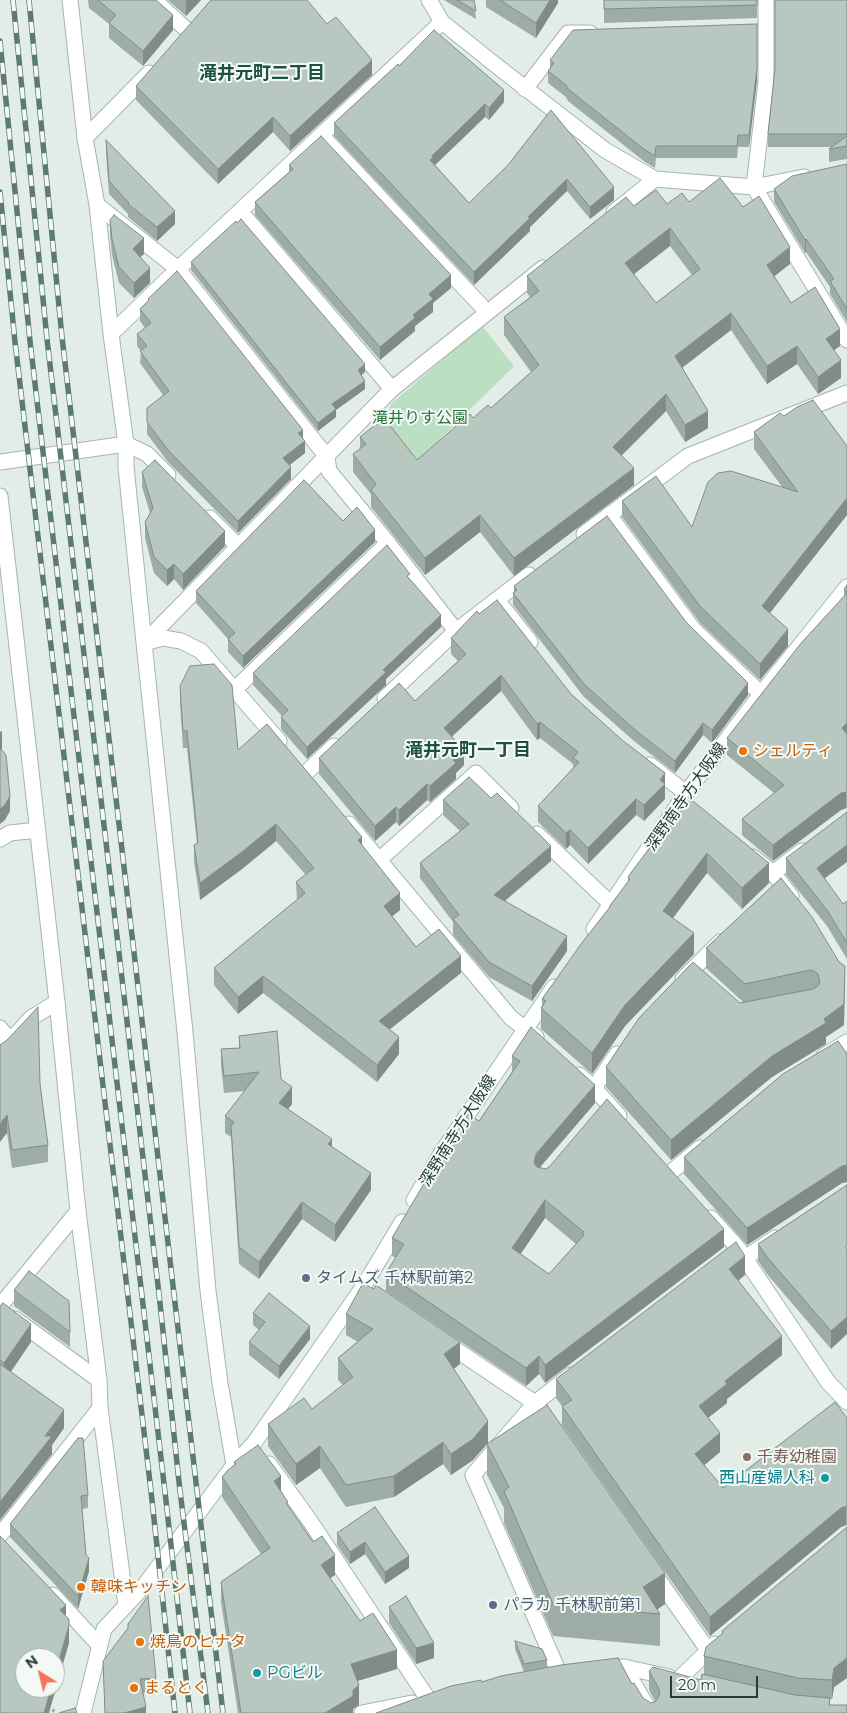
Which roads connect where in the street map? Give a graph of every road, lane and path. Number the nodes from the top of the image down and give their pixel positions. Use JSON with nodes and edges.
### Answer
{"nodes":[{"id":1,"x":70,"y":0,"type":"edge"},
{"id":2,"x":154,"y":0,"type":"edge"},
{"id":3,"x":429,"y":0,"type":"edge"},
{"id":4,"x":766,"y":0,"type":"edge"},
{"id":5,"x":442,"y":22,"type":"junction"},
{"id":6,"x":607,"y":32,"type":"edge"},
{"id":7,"x":175,"y":43,"type":"edge"},
{"id":8,"x":158,"y":63,"type":"edge"},
{"id":9,"x":525,"y":89,"type":"junction"},
{"id":10,"x":322,"y":135,"type":"junction"},
{"id":11,"x":85,"y":138,"type":"junction"},
{"id":12,"x":819,"y":174,"type":"edge"},
{"id":13,"x":655,"y":180,"type":"junction"},
{"id":14,"x":754,"y":187,"type":"junction"},
{"id":15,"x":97,"y":205,"type":"junction"},
{"id":16,"x":240,"y":210,"type":"junction"},
{"id":17,"x":601,"y":222,"type":"edge"},
{"id":18,"x":556,"y":258,"type":"edge"},
{"id":19,"x":178,"y":269,"type":"junction"},
{"id":20,"x":487,"y":312,"type":"junction"},
{"id":21,"x":111,"y":334,"type":"junction"},
{"id":22,"x":847,"y":340,"type":"edge"},
{"id":23,"x":392,"y":389,"type":"junction"},
{"id":24,"x":847,"y":393,"type":"edge"},
{"id":25,"x":126,"y":444,"type":"junction"},
{"id":26,"x":327,"y":457,"type":"junction"},
{"id":27,"x":0,"y":462,"type":"edge"},
{"id":28,"x":175,"y":482,"type":"edge"},
{"id":29,"x":0,"y":496,"type":"edge"},
{"id":30,"x":203,"y":510,"type":"edge"},
{"id":31,"x":609,"y":515,"type":"junction"},
{"id":32,"x":388,"y":543,"type":"junction"},
{"id":33,"x":572,"y":543,"type":"edge"},
{"id":34,"x":238,"y":546,"type":"junction"},
{"id":35,"x":542,"y":566,"type":"edge"},
{"id":36,"x":847,"y":587,"type":"edge"},
{"id":37,"x":497,"y":600,"type":"junction"},
{"id":38,"x":456,"y":631,"type":"junction"},
{"id":39,"x":144,"y":643,"type":"junction"},
{"id":40,"x":537,"y":651,"type":"edge"},
{"id":41,"x":235,"y":689,"type":"junction"},
{"id":42,"x":761,"y":694,"type":"junction"},
{"id":43,"x":377,"y":705,"type":"edge"},
{"id":44,"x":342,"y":739,"type":"edge"},
{"id":45,"x":635,"y":754,"type":"edge"},
{"id":46,"x":306,"y":773,"type":"junction"},
{"id":47,"x":318,"y":787,"type":"edge"},
{"id":48,"x":686,"y":793,"type":"junction"},
{"id":49,"x":694,"y":808,"type":"edge"},
{"id":50,"x":343,"y":816,"type":"edge"},
{"id":51,"x":38,"y":830,"type":"junction"},
{"id":52,"x":0,"y":839,"type":"edge"},
{"id":53,"x":810,"y":845,"type":"edge"},
{"id":54,"x":742,"y":848,"type":"edge"},
{"id":55,"x":379,"y":860,"type":"junction"},
{"id":56,"x":777,"y":878,"type":"junction"},
{"id":57,"x":768,"y":897,"type":"edge"},
{"id":58,"x":612,"y":905,"type":"junction"},
{"id":59,"x":799,"y":906,"type":"edge"},
{"id":60,"x":732,"y":930,"type":"edge"},
{"id":61,"x":584,"y":943,"type":"edge"},
{"id":62,"x":693,"y":969,"type":"junction"},
{"id":63,"x":563,"y":974,"type":"edge"},
{"id":64,"x":707,"y":982,"type":"edge"},
{"id":65,"x":673,"y":990,"type":"edge"},
{"id":66,"x":57,"y":1002,"type":"junction"},
{"id":67,"x":525,"y":1027,"type":"junction"},
{"id":68,"x":0,"y":1028,"type":"edge"},
{"id":69,"x":627,"y":1040,"type":"edge"},
{"id":70,"x":847,"y":1042,"type":"edge"},
{"id":71,"x":546,"y":1046,"type":"edge"},
{"id":72,"x":5,"y":1047,"type":"edge"},
{"id":73,"x":566,"y":1064,"type":"edge"},
{"id":74,"x":809,"y":1065,"type":"edge"},
{"id":75,"x":594,"y":1088,"type":"junction"},
{"id":76,"x":627,"y":1125,"type":"edge"},
{"id":77,"x":708,"y":1141,"type":"edge"},
{"id":78,"x":659,"y":1160,"type":"edge"},
{"id":79,"x":670,"y":1173,"type":"junction"},
{"id":80,"x":682,"y":1186,"type":"edge"},
{"id":81,"x":701,"y":1207,"type":"edge"},
{"id":82,"x":78,"y":1211,"type":"junction"},
{"id":83,"x":786,"y":1231,"type":"edge"},
{"id":84,"x":738,"y":1253,"type":"junction"},
{"id":85,"x":0,"y":1307,"type":"edge"},
{"id":86,"x":428,"y":1331,"type":"edge"},
{"id":87,"x":582,"y":1367,"type":"edge"},
{"id":88,"x":99,"y":1380,"type":"junction"},
{"id":89,"x":847,"y":1402,"type":"edge"},
{"id":90,"x":535,"y":1403,"type":"junction"},
{"id":91,"x":100,"y":1408,"type":"junction"},
{"id":92,"x":549,"y":1423,"type":"edge"},
{"id":93,"x":254,"y":1443,"type":"junction"},
{"id":94,"x":234,"y":1465,"type":"junction"},
{"id":95,"x":2,"y":1540,"type":"edge"},
{"id":96,"x":647,"y":1563,"type":"edge"},
{"id":97,"x":40,"y":1582,"type":"edge"},
{"id":98,"x":126,"y":1605,"type":"junction"},
{"id":99,"x":729,"y":1632,"type":"edge"},
{"id":100,"x":99,"y":1645,"type":"junction"},
{"id":101,"x":708,"y":1650,"type":"junction"},
{"id":102,"x":624,"y":1667,"type":"junction"},
{"id":103,"x":596,"y":1670,"type":"edge"},
{"id":104,"x":578,"y":1672,"type":"edge"},
{"id":105,"x":679,"y":1679,"type":"junction"},
{"id":106,"x":697,"y":1683,"type":"edge"},
{"id":107,"x":444,"y":1697,"type":"edge"},
{"id":108,"x":428,"y":1700,"type":"junction"},
{"id":109,"x":40,"y":1702,"type":"edge"},
{"id":110,"x":57,"y":1713,"type":"edge"},
{"id":111,"x":83,"y":1713,"type":"edge"},
{"id":112,"x":362,"y":1713,"type":"edge"},
{"id":113,"x":650,"y":1713,"type":"edge"}],
"edges":[{"from":1,"to":11,"type":"street"},
{"from":2,"to":7,"type":"street"},
{"from":3,"to":5,"type":"street"},
{"from":4,"to":14,"type":"street"},
{"from":5,"to":9,"type":"street"},
{"from":5,"to":10,"type":"street"},
{"from":6,"to":9,"type":"street"},
{"from":8,"to":11,"type":"street"},
{"from":9,"to":13,"type":"street"},
{"from":10,"to":16,"type":"street"},
{"from":10,"to":20,"type":"street"},
{"from":11,"to":15,"type":"street"},
{"from":12,"to":14,"type":"street"},
{"from":13,"to":14,"type":"street"},
{"from":13,"to":17,"type":"street"},
{"from":14,"to":22,"type":"street"},
{"from":15,"to":19,"type":"street"},
{"from":15,"to":21,"type":"street"},
{"from":16,"to":19,"type":"street"},
{"from":16,"to":23,"type":"street"},
{"from":18,"to":20,"type":"street"},
{"from":19,"to":21,"type":"street"},
{"from":19,"to":26,"type":"street"},
{"from":20,"to":23,"type":"street"},
{"from":21,"to":25,"type":"street"},
{"from":23,"to":26,"type":"street"},
{"from":24,"to":31,"type":"street"},
{"from":25,"to":27,"type":"street"},
{"from":25,"to":28,"type":"street"},
{"from":25,"to":39,"type":"street"},
{"from":26,"to":32,"type":"street"},
{"from":26,"to":34,"type":"street"},
{"from":29,"to":51,"type":"street"},
{"from":30,"to":34,"type":"street"},
{"from":31,"to":33,"type":"street"},
{"from":31,"to":42,"type":"street"},
{"from":32,"to":38,"type":"street"},
{"from":32,"to":41,"type":"street"},
{"from":34,"to":39,"type":"street"},
{"from":35,"to":37,"type":"street"},
{"from":36,"to":42,"type":"street","name":"深野南寺方大阪線"},
{"from":37,"to":38,"type":"street"},
{"from":37,"to":40,"type":"street"},
{"from":38,"to":43,"type":"street"},
{"from":39,"to":41,"type":"street"},
{"from":39,"to":94,"type":"street"},
{"from":41,"to":46,"type":"street"},
{"from":42,"to":48,"type":"street","name":"深野南寺方大阪線"},
{"from":44,"to":46,"type":"street"},
{"from":45,"to":48,"type":"street"},
{"from":46,"to":47,"type":"street"},
{"from":48,"to":49,"type":"street"},
{"from":48,"to":58,"type":"street","name":"深野南寺方大阪線"},
{"from":50,"to":55,"type":"street"},
{"from":51,"to":52,"type":"street"},
{"from":51,"to":66,"type":"street"},
{"from":53,"to":56,"type":"street"},
{"from":54,"to":56,"type":"street"},
{"from":55,"to":58,"type":"street"},
{"from":55,"to":67,"type":"street"},
{"from":56,"to":57,"type":"street"},
{"from":56,"to":59,"type":"street"},
{"from":58,"to":61,"type":"street","name":"深野南寺方大阪線"},
{"from":60,"to":62,"type":"street"},
{"from":62,"to":64,"type":"street"},
{"from":62,"to":65,"type":"street"},
{"from":63,"to":67,"type":"street","name":"深野南寺方大阪線"},
{"from":66,"to":72,"type":"street"},
{"from":66,"to":82,"type":"street"},
{"from":67,"to":71,"type":"street"},
{"from":67,"to":93,"type":"street","name":"深野南寺方大阪線"},
{"from":68,"to":72,"type":"street"},
{"from":69,"to":75,"type":"street"},
{"from":70,"to":74,"type":"street"},
{"from":73,"to":75,"type":"street"},
{"from":75,"to":76,"type":"street"},
{"from":77,"to":79,"type":"street"},
{"from":78,"to":79,"type":"street"},
{"from":79,"to":80,"type":"street"},
{"from":81,"to":84,"type":"street"},
{"from":82,"to":85,"type":"street"},
{"from":82,"to":88,"type":"street"},
{"from":83,"to":84,"type":"street"},
{"from":84,"to":89,"type":"street"},
{"from":85,"to":88,"type":"street"},
{"from":86,"to":90,"type":"street"},
{"from":87,"to":90,"type":"street"},
{"from":88,"to":91,"type":"street"},
{"from":90,"to":92,"type":"street"},
{"from":90,"to":104,"type":"street"},
{"from":91,"to":95,"type":"street"},
{"from":91,"to":98,"type":"street"},
{"from":93,"to":94,"type":"street","name":"深野南寺方大阪線"},
{"from":93,"to":108,"type":"street"},
{"from":94,"to":98,"type":"street","name":"深野南寺方大阪線"},
{"from":96,"to":101,"type":"street"},
{"from":97,"to":100,"type":"street"},
{"from":98,"to":100,"type":"street","name":"深野南寺方大阪線"},
{"from":99,"to":101,"type":"street"},
{"from":100,"to":111,"type":"street","name":"深野南寺方大阪線"},
{"from":101,"to":105,"type":"street"},
{"from":102,"to":103,"type":"street"},
{"from":102,"to":105,"type":"street"},
{"from":102,"to":113,"type":"street"},
{"from":105,"to":106,"type":"street"},
{"from":107,"to":108,"type":"street"},
{"from":108,"to":112,"type":"street"},
{"from":109,"to":110,"type":"path"}]}
